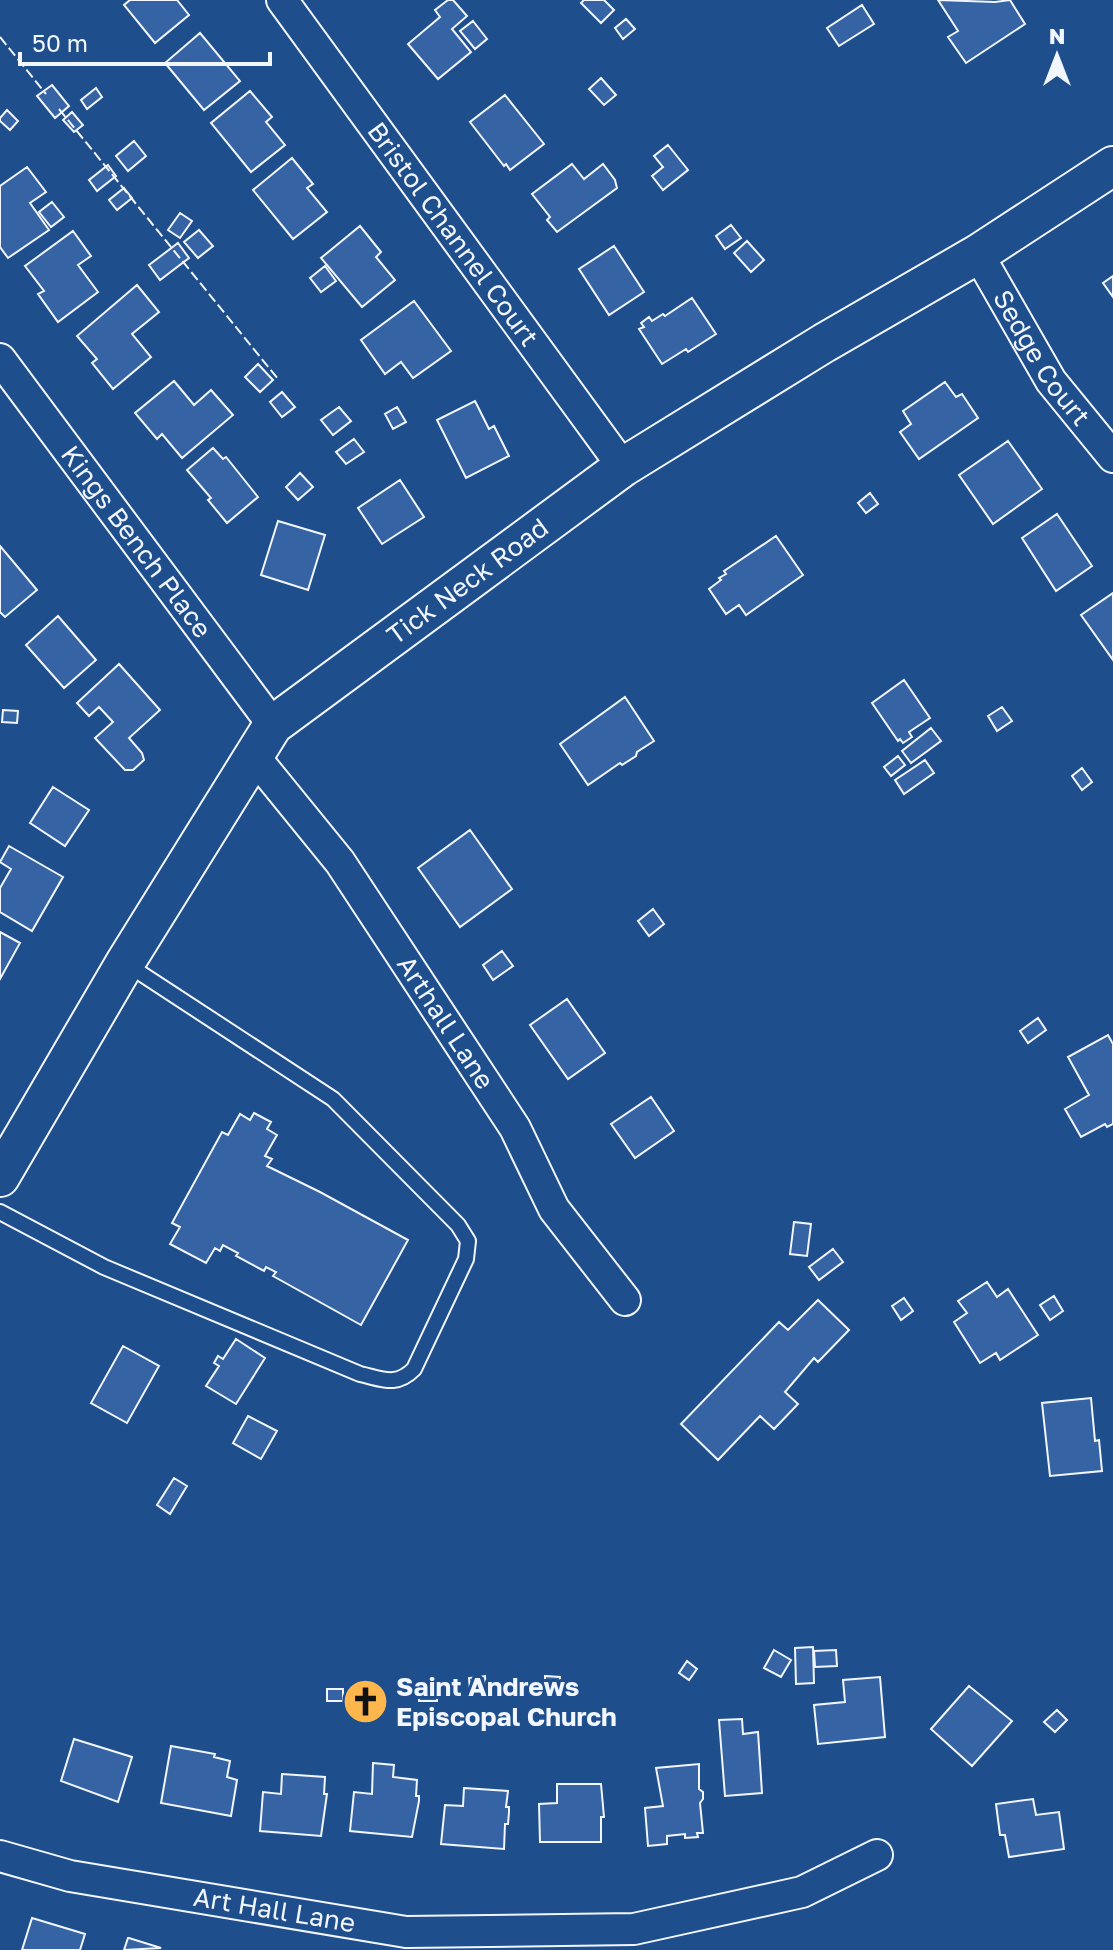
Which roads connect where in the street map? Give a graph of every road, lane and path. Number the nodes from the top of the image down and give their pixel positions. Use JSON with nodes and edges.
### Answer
{"nodes":[{"id":1,"x":288,"y":3,"type":"edge"},
{"id":2,"x":1113,"y":166,"type":"edge"},
{"id":3,"x":978,"y":254,"type":"junction"},
{"id":4,"x":0,"y":359,"type":"edge"},
{"id":5,"x":1113,"y":457,"type":"edge"},
{"id":6,"x":623,"y":467,"type":"junction"},
{"id":7,"x":263,"y":740,"type":"junction"},
{"id":8,"x":125,"y":963,"type":"junction"},
{"id":9,"x":0,"y":1177,"type":"edge"},
{"id":10,"x":0,"y":1212,"type":"edge"},
{"id":11,"x":625,"y":1300,"type":"dead end"},
{"id":12,"x":877,"y":1855,"type":"dead end"},
{"id":13,"x":0,"y":1856,"type":"edge"}],
"edges":[{"from":1,"to":6,"type":"street","name":"Bristol Channel Court"},
{"from":2,"to":3,"type":"street","name":"Tick Neck Road"},
{"from":3,"to":5,"type":"street","name":"Sedge Court"},
{"from":3,"to":6,"type":"street","name":"Tick Neck Road"},
{"from":4,"to":7,"type":"street","name":"Kings Bench Place"},
{"from":6,"to":7,"type":"street","name":"Tick Neck Road"},
{"from":7,"to":8,"type":"street","name":"Tick Neck Road"},
{"from":7,"to":11,"type":"street","name":"Arthall Lane"},
{"from":8,"to":9,"type":"street","name":"Tick Neck Road"},
{"from":8,"to":10,"type":"lane"},
{"from":12,"to":13,"type":"street","name":"Art Hall Lane"}]}
